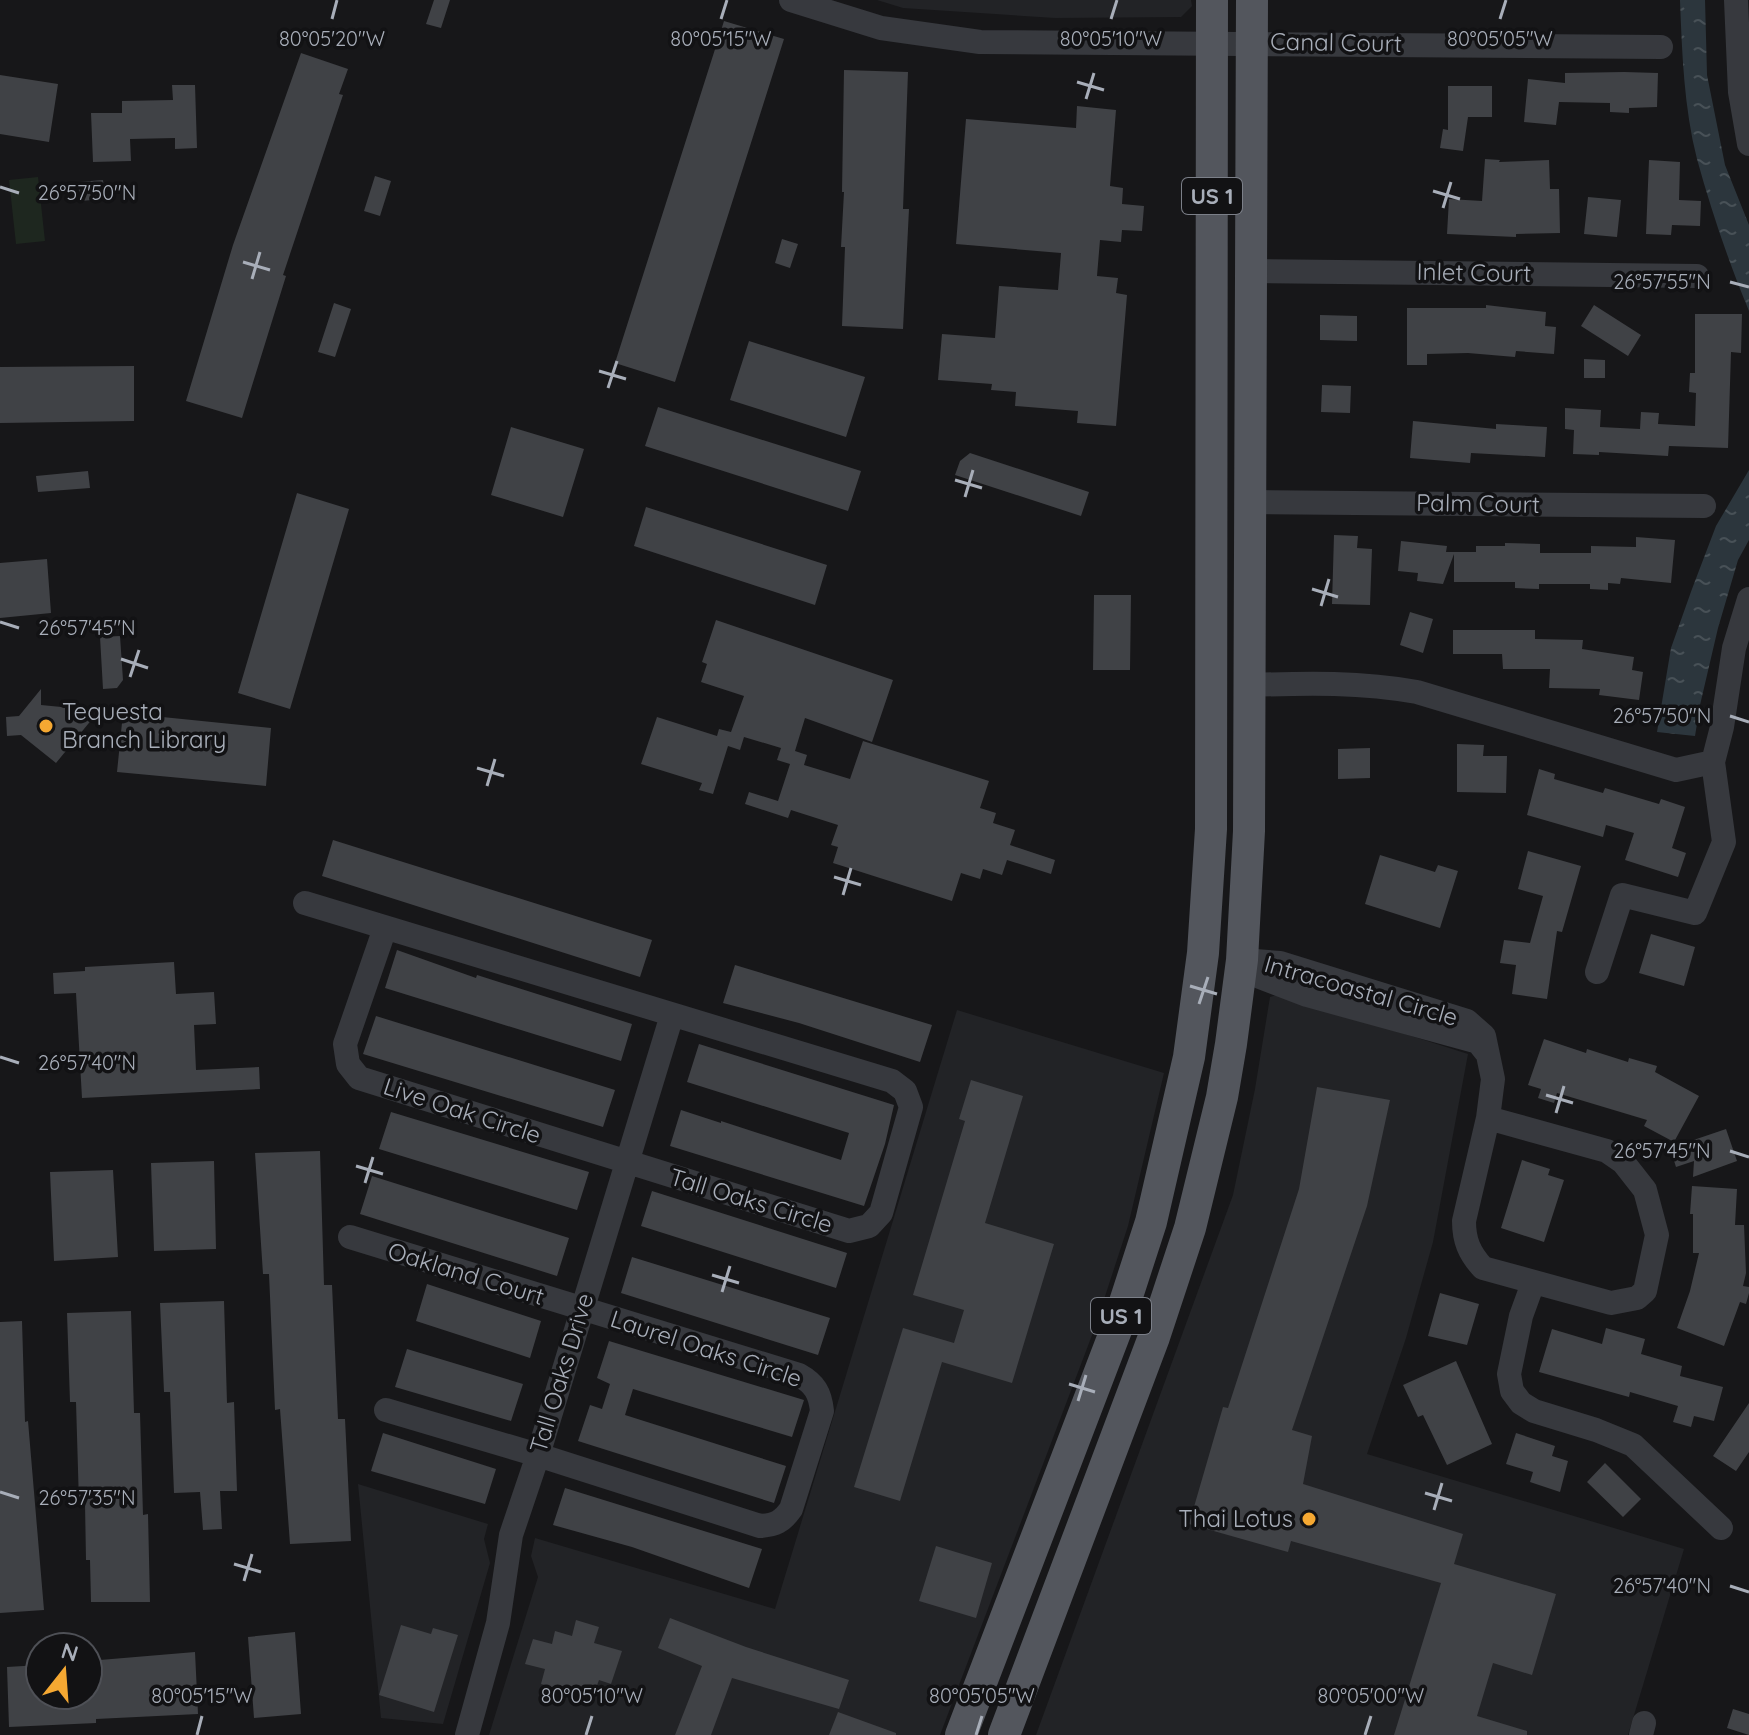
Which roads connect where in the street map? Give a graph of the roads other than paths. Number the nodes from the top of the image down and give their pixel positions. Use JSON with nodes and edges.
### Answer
{"nodes":[{"id":1,"x":791,"y":0,"type":"edge"},
{"id":2,"x":1212,"y":0,"type":"edge"},
{"id":3,"x":1252,"y":0,"type":"edge"},
{"id":4,"x":1736,"y":0,"type":"edge"},
{"id":5,"x":1212,"y":43,"type":"junction"},
{"id":6,"x":1252,"y":43,"type":"junction"},
{"id":7,"x":1661,"y":47,"type":"dead end"},
{"id":8,"x":1749,"y":144,"type":"edge"},
{"id":9,"x":1251,"y":271,"type":"junction"},
{"id":10,"x":1697,"y":276,"type":"dead end"},
{"id":11,"x":1212,"y":435,"type":"junction"},
{"id":12,"x":1252,"y":502,"type":"junction"},
{"id":13,"x":1212,"y":506,"type":"junction"},
{"id":14,"x":1704,"y":506,"type":"dead end"},
{"id":15,"x":1251,"y":565,"type":"junction"},
{"id":16,"x":1749,"y":599,"type":"edge"},
{"id":17,"x":1251,"y":685,"type":"junction"},
{"id":18,"x":1713,"y":762,"type":"junction"},
{"id":19,"x":305,"y":903,"type":"dead end"},
{"id":20,"x":1207,"y":906,"type":"junction"},
{"id":21,"x":385,"y":928,"type":"junction"},
{"id":22,"x":1242,"y":960,"type":"junction"},
{"id":23,"x":1597,"y":972,"type":"dead end"},
{"id":24,"x":1197,"y":996,"type":"junction"},
{"id":25,"x":672,"y":1015,"type":"junction"},
{"id":26,"x":1231,"y":1044,"type":"junction"},
{"id":27,"x":1488,"y":1118,"type":"junction"},
{"id":28,"x":626,"y":1163,"type":"junction"},
{"id":29,"x":350,"y":1237,"type":"dead end"},
{"id":30,"x":1139,"y":1265,"type":"junction"},
{"id":31,"x":1533,"y":1283,"type":"junction"},
{"id":32,"x":581,"y":1310,"type":"junction"},
{"id":33,"x":1154,"y":1337,"type":"junction"},
{"id":34,"x":386,"y":1410,"type":"dead end"},
{"id":35,"x":538,"y":1455,"type":"junction"},
{"id":36,"x":1721,"y":1528,"type":"dead end"},
{"id":37,"x":467,"y":1735,"type":"edge"},
{"id":38,"x":961,"y":1735,"type":"edge"},
{"id":39,"x":1004,"y":1735,"type":"edge"}],
"edges":[{"from":1,"to":5,"type":"street","name":"Canal Court"},
{"from":2,"to":5,"type":"main road","number":"US 1"},
{"from":3,"to":6,"type":"main road","number":"US 1"},
{"from":4,"to":8,"type":"street"},
{"from":5,"to":6,"type":"street","name":"Canal Court"},
{"from":5,"to":11,"type":"main road","number":"US 1"},
{"from":6,"to":7,"type":"street","name":"Canal Court"},
{"from":6,"to":9,"type":"main road","number":"US 1"},
{"from":9,"to":10,"type":"street","name":"Inlet Court"},
{"from":9,"to":12,"type":"main road","number":"US 1"},
{"from":11,"to":12,"type":"main road"},
{"from":11,"to":13,"type":"main road","number":"US 1"},
{"from":12,"to":14,"type":"street","name":"Palm Court"},
{"from":12,"to":15,"type":"main road","number":"US 1"},
{"from":13,"to":15,"type":"main road"},
{"from":13,"to":20,"type":"main road","number":"US 1"},
{"from":15,"to":17,"type":"main road","number":"US 1"},
{"from":16,"to":18,"type":"street"},
{"from":17,"to":18,"type":"street"},
{"from":17,"to":22,"type":"main road","number":"US 1"},
{"from":18,"to":23,"type":"street"},
{"from":19,"to":21,"type":"street"},
{"from":20,"to":22,"type":"main road"},
{"from":20,"to":24,"type":"main road","number":"US 1"},
{"from":21,"to":25,"type":"street"},
{"from":21,"to":28,"type":"street","name":"Live Oak Circle"},
{"from":22,"to":26,"type":"main road","number":"US 1"},
{"from":22,"to":27,"type":"street","name":"Intracoastal Circle"},
{"from":24,"to":26,"type":"main road"},
{"from":24,"to":30,"type":"main road","number":"US 1"},
{"from":25,"to":28,"type":"street","name":"Tall Oaks Drive"},
{"from":25,"to":28,"type":"street","name":"Tall Oaks Circle"},
{"from":26,"to":33,"type":"main road","number":"US 1"},
{"from":27,"to":31,"type":"street","name":"Intracoastal Circle"},
{"from":27,"to":31,"type":"street","name":"Intracoastal Circle"},
{"from":28,"to":32,"type":"street","name":"Tall Oaks Drive"},
{"from":29,"to":32,"type":"street","name":"Oakland Court"},
{"from":30,"to":33,"type":"main road"},
{"from":30,"to":38,"type":"main road","number":"US 1"},
{"from":31,"to":36,"type":"street"},
{"from":32,"to":35,"type":"street","name":"Tall Oaks Drive"},
{"from":32,"to":35,"type":"street","name":"Laurel Oaks Circle"},
{"from":33,"to":39,"type":"main road","number":"US 1"},
{"from":34,"to":35,"type":"street"},
{"from":35,"to":37,"type":"street","name":"Tall Oaks Drive"}]}
